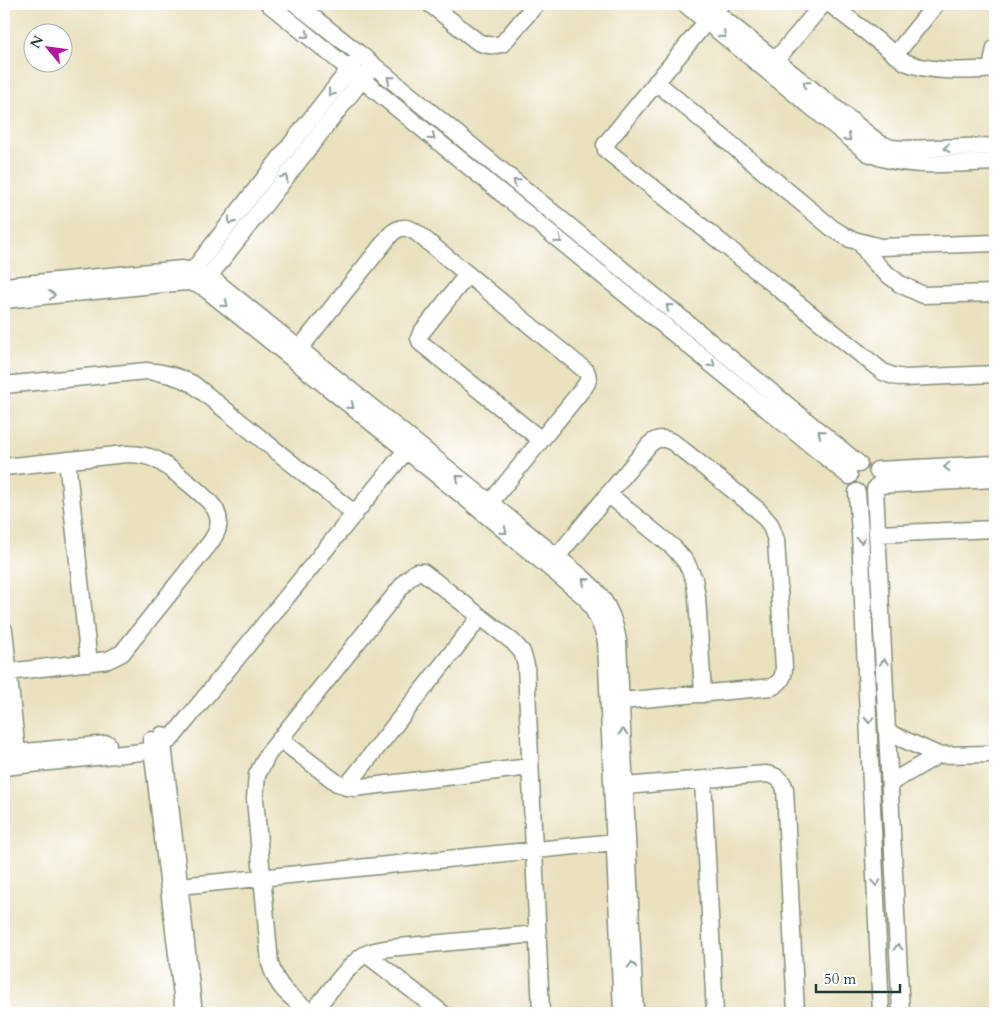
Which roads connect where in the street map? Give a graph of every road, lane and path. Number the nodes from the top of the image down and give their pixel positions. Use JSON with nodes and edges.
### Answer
{"nodes":[{"id":1,"x":269,"y":4,"type":"edge"},
{"id":2,"x":296,"y":4,"type":"edge"},
{"id":3,"x":430,"y":4,"type":"edge"},
{"id":4,"x":536,"y":4,"type":"edge"},
{"id":5,"x":685,"y":4,"type":"edge"},
{"id":6,"x":823,"y":4,"type":"edge"},
{"id":7,"x":830,"y":4,"type":"edge"},
{"id":8,"x":936,"y":4,"type":"edge"},
{"id":9,"x":712,"y":10,"type":"edge"},
{"id":10,"x":995,"y":48,"type":"edge"},
{"id":11,"x":895,"y":55,"type":"junction"},
{"id":12,"x":367,"y":60,"type":"junction"},
{"id":13,"x":776,"y":60,"type":"junction"},
{"id":14,"x":993,"y":69,"type":"edge"},
{"id":15,"x":356,"y":75,"type":"junction"},
{"id":16,"x":656,"y":82,"type":"junction"},
{"id":17,"x":462,"y":138,"type":"junction"},
{"id":18,"x":995,"y":146,"type":"edge"},
{"id":19,"x":451,"y":152,"type":"junction"},
{"id":20,"x":995,"y":162,"type":"edge"},
{"id":21,"x":860,"y":242,"type":"junction"},
{"id":22,"x":995,"y":243,"type":"edge"},
{"id":23,"x":467,"y":275,"type":"junction"},
{"id":24,"x":188,"y":276,"type":"junction"},
{"id":25,"x":205,"y":281,"type":"junction"},
{"id":26,"x":4,"y":286,"type":"edge"},
{"id":27,"x":995,"y":293,"type":"edge"},
{"id":28,"x":4,"y":300,"type":"edge"},
{"id":29,"x":697,"y":331,"type":"junction"},
{"id":30,"x":687,"y":344,"type":"junction"},
{"id":31,"x":300,"y":348,"type":"junction"},
{"id":32,"x":995,"y":374,"type":"edge"},
{"id":33,"x":4,"y":385,"type":"edge"},
{"id":34,"x":764,"y":396,"type":"junction"},
{"id":35,"x":541,"y":440,"type":"junction"},
{"id":36,"x":406,"y":442,"type":"junction"},
{"id":37,"x":67,"y":460,"type":"junction"},
{"id":38,"x":995,"y":464,"type":"edge"},
{"id":39,"x":4,"y":467,"type":"edge"},
{"id":40,"x":854,"y":470,"type":"junction"},
{"id":41,"x":995,"y":479,"type":"edge"},
{"id":42,"x":877,"y":481,"type":"junction"},
{"id":43,"x":857,"y":492,"type":"junction"},
{"id":44,"x":608,"y":494,"type":"junction"},
{"id":45,"x":490,"y":503,"type":"junction"},
{"id":46,"x":350,"y":510,"type":"junction"},
{"id":47,"x":995,"y":529,"type":"edge"},
{"id":48,"x":878,"y":534,"type":"junction"},
{"id":49,"x":552,"y":562,"type":"junction"},
{"id":50,"x":480,"y":617,"type":"junction"},
{"id":51,"x":4,"y":630,"type":"edge"},
{"id":52,"x":89,"y":663,"type":"junction"},
{"id":53,"x":8,"y":672,"type":"junction"},
{"id":54,"x":703,"y":694,"type":"junction"},
{"id":55,"x":885,"y":696,"type":"junction"},
{"id":56,"x":868,"y":697,"type":"junction"},
{"id":57,"x":615,"y":701,"type":"junction"},
{"id":58,"x":887,"y":732,"type":"junction"},
{"id":59,"x":280,"y":739,"type":"junction"},
{"id":60,"x":157,"y":742,"type":"junction"},
{"id":61,"x":995,"y":754,"type":"edge"},
{"id":62,"x":938,"y":755,"type":"junction"},
{"id":63,"x":18,"y":756,"type":"edge"},
{"id":64,"x":4,"y":766,"type":"edge"},
{"id":65,"x":530,"y":767,"type":"junction"},
{"id":66,"x":704,"y":780,"type":"junction"},
{"id":67,"x":890,"y":784,"type":"junction"},
{"id":68,"x":625,"y":786,"type":"junction"},
{"id":69,"x":346,"y":787,"type":"junction"},
{"id":70,"x":890,"y":800,"type":"junction"},
{"id":71,"x":873,"y":802,"type":"junction"},
{"id":72,"x":616,"y":842,"type":"junction"},
{"id":73,"x":534,"y":850,"type":"junction"},
{"id":74,"x":262,"y":878,"type":"junction"},
{"id":75,"x":180,"y":886,"type":"junction"},
{"id":76,"x":537,"y":934,"type":"junction"},
{"id":77,"x":366,"y":954,"type":"junction"},
{"id":78,"x":182,"y":1013,"type":"edge"},
{"id":79,"x":194,"y":1013,"type":"edge"},
{"id":80,"x":312,"y":1013,"type":"edge"},
{"id":81,"x":442,"y":1013,"type":"edge"},
{"id":82,"x":540,"y":1013,"type":"edge"},
{"id":83,"x":622,"y":1013,"type":"edge"},
{"id":84,"x":634,"y":1013,"type":"edge"},
{"id":85,"x":715,"y":1013,"type":"edge"},
{"id":86,"x":796,"y":1013,"type":"edge"},
{"id":87,"x":881,"y":1013,"type":"edge"},
{"id":88,"x":901,"y":1013,"type":"edge"}],
"edges":[{"from":1,"to":15,"type":"street","one_way":true},
{"from":2,"to":12,"type":"street"},
{"from":3,"to":4,"type":"street"},
{"from":5,"to":9,"type":"street"},
{"from":6,"to":13,"type":"street"},
{"from":7,"to":11,"type":"street"},
{"from":8,"to":11,"type":"street"},
{"from":9,"to":13,"type":"street"},
{"from":9,"to":16,"type":"street"},
{"from":9,"to":20,"type":"street","one_way":true},
{"from":10,"to":14,"type":"street"},
{"from":11,"to":14,"type":"street"},
{"from":12,"to":15,"type":"street"},
{"from":17,"to":12,"type":"street","one_way":true},
{"from":18,"to":13,"type":"street","one_way":true},
{"from":15,"to":19,"type":"street","one_way":true},
{"from":15,"to":24,"type":"street","one_way":true},
{"from":25,"to":15,"type":"street","one_way":true},
{"from":16,"to":21,"type":"street"},
{"from":16,"to":32,"type":"street"},
{"from":17,"to":19,"type":"street"},
{"from":29,"to":17,"type":"street","one_way":true},
{"from":19,"to":30,"type":"street","one_way":true},
{"from":21,"to":22,"type":"street"},
{"from":21,"to":27,"type":"street"},
{"from":23,"to":31,"type":"street"},
{"from":23,"to":35,"type":"street"},
{"from":23,"to":35,"type":"street"},
{"from":24,"to":25,"type":"street"},
{"from":24,"to":26,"type":"street"},
{"from":28,"to":24,"type":"street","one_way":true},
{"from":25,"to":31,"type":"street"},
{"from":25,"to":36,"type":"street","one_way":true},
{"from":29,"to":30,"type":"street"},
{"from":29,"to":34,"type":"street"},
{"from":30,"to":34,"type":"street","one_way":true},
{"from":31,"to":36,"type":"street"},
{"from":33,"to":46,"type":"street"},
{"from":34,"to":40,"type":"street"},
{"from":35,"to":45,"type":"street"},
{"from":45,"to":36,"type":"street","one_way":true},
{"from":36,"to":46,"type":"street"},
{"from":36,"to":49,"type":"street","one_way":true},
{"from":37,"to":39,"type":"street"},
{"from":37,"to":52,"type":"street"},
{"from":37,"to":52,"type":"street"},
{"from":38,"to":42,"type":"street","one_way":true},
{"from":40,"to":42,"type":"street"},
{"from":40,"to":43,"type":"street"},
{"from":41,"to":42,"type":"street"},
{"from":42,"to":43,"type":"street"},
{"from":42,"to":48,"type":"street"},
{"from":43,"to":56,"type":"street","one_way":true},
{"from":44,"to":49,"type":"street"},
{"from":44,"to":54,"type":"street"},
{"from":44,"to":54,"type":"street"},
{"from":45,"to":49,"type":"street"},
{"from":46,"to":60,"type":"street"},
{"from":47,"to":48,"type":"street"},
{"from":55,"to":48,"type":"street","one_way":true},
{"from":49,"to":57,"type":"street"},
{"from":50,"to":59,"type":"street"},
{"from":50,"to":65,"type":"street"},
{"from":50,"to":69,"type":"street"},
{"from":51,"to":53,"type":"street"},
{"from":52,"to":53,"type":"street"},
{"from":53,"to":63,"type":"street"},
{"from":54,"to":57,"type":"street"},
{"from":55,"to":56,"type":"street"},
{"from":55,"to":58,"type":"street"},
{"from":56,"to":71,"type":"street","one_way":true},
{"from":68,"to":57,"type":"street","one_way":true},
{"from":57,"to":72,"type":"street"},
{"from":58,"to":62,"type":"street"},
{"from":58,"to":67,"type":"street"},
{"from":59,"to":69,"type":"street"},
{"from":59,"to":74,"type":"street"},
{"from":60,"to":63,"type":"street"},
{"from":60,"to":75,"type":"street"},
{"from":60,"to":78,"type":"street"},
{"from":61,"to":62,"type":"street"},
{"from":62,"to":67,"type":"street"},
{"from":63,"to":64,"type":"street"},
{"from":65,"to":69,"type":"street"},
{"from":65,"to":73,"type":"street"},
{"from":66,"to":68,"type":"street"},
{"from":66,"to":85,"type":"street"},
{"from":66,"to":86,"type":"street"},
{"from":67,"to":70,"type":"street"},
{"from":84,"to":68,"type":"street","one_way":true},
{"from":70,"to":71,"type":"street"},
{"from":88,"to":70,"type":"street","one_way":true},
{"from":71,"to":87,"type":"street","one_way":true},
{"from":72,"to":73,"type":"street"},
{"from":72,"to":83,"type":"street"},
{"from":73,"to":74,"type":"street"},
{"from":73,"to":76,"type":"street"},
{"from":74,"to":75,"type":"street"},
{"from":74,"to":80,"type":"street"},
{"from":75,"to":79,"type":"street"},
{"from":76,"to":77,"type":"street"},
{"from":76,"to":82,"type":"street"},
{"from":77,"to":80,"type":"street"},
{"from":77,"to":81,"type":"street"}]}
